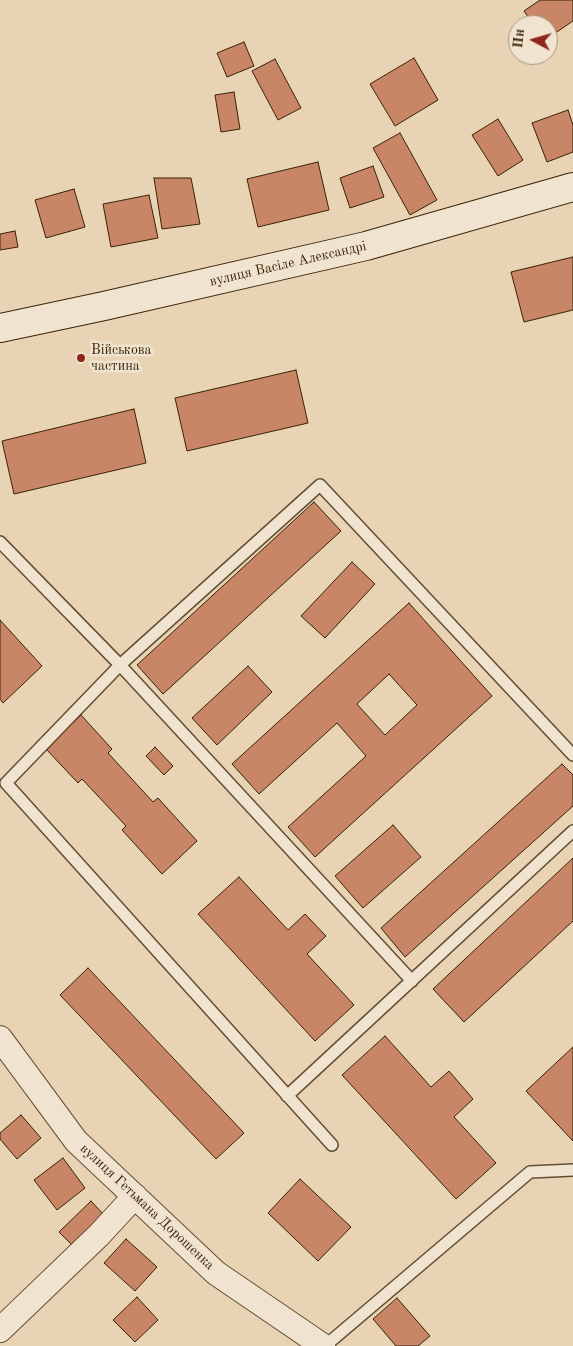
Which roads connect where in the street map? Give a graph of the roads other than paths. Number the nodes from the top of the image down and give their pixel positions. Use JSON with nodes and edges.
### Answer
{"nodes":[{"id":1,"x":573,"y":187,"type":"edge"},
{"id":2,"x":0,"y":328,"type":"edge"},
{"id":3,"x":0,"y":542,"type":"edge"},
{"id":4,"x":120,"y":665,"type":"junction"},
{"id":5,"x":573,"y":755,"type":"edge"},
{"id":6,"x":573,"y":831,"type":"edge"},
{"id":7,"x":412,"y":981,"type":"junction"},
{"id":8,"x":0,"y":1038,"type":"edge"},
{"id":9,"x":288,"y":1096,"type":"junction"},
{"id":10,"x":332,"y":1145,"type":"dead end"},
{"id":11,"x":573,"y":1170,"type":"edge"},
{"id":12,"x":135,"y":1196,"type":"junction"},
{"id":13,"x":0,"y":1330,"type":"edge"},
{"id":14,"x":324,"y":1346,"type":"edge"}],
"edges":[{"from":1,"to":2,"type":"main road","name":"вулиця Васіле Александрі"},
{"from":3,"to":4,"type":"lane"},
{"from":4,"to":5,"type":"lane"},
{"from":4,"to":7,"type":"lane"},
{"from":4,"to":9,"type":"lane"},
{"from":6,"to":7,"type":"lane"},
{"from":7,"to":9,"type":"lane"},
{"from":8,"to":12,"type":"street","name":"вулиця Гетьмана Дорошенка"},
{"from":9,"to":10,"type":"lane"},
{"from":11,"to":14,"type":"lane"},
{"from":12,"to":13,"type":"street"},
{"from":12,"to":14,"type":"street","name":"вулиця Гетьмана Дорошенка"}]}
